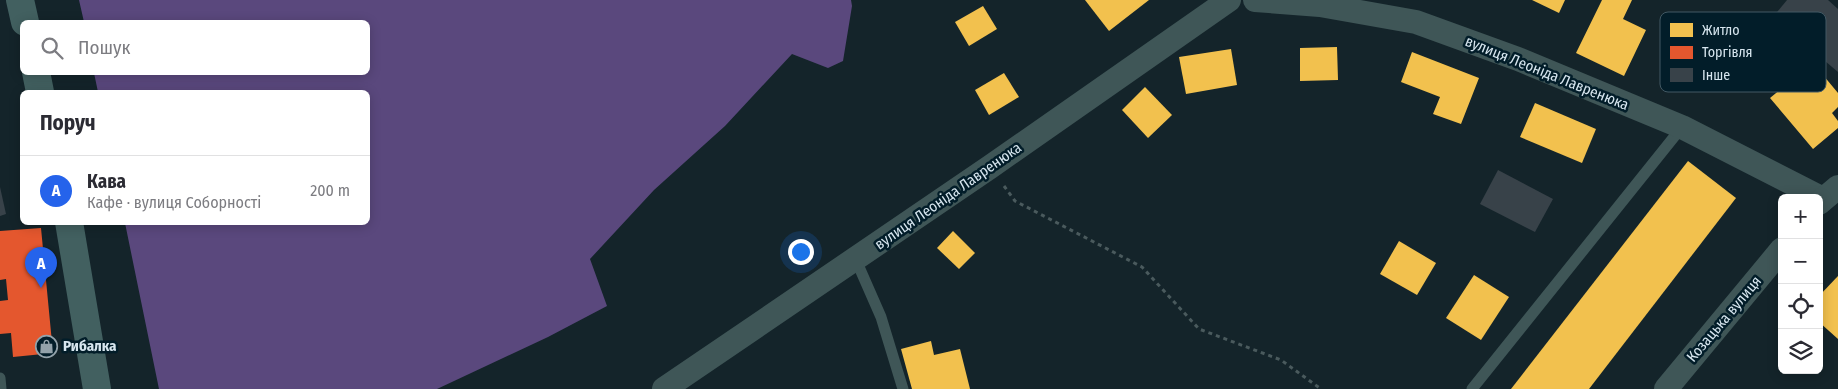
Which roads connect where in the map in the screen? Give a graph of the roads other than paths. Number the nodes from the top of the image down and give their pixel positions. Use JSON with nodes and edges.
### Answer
{"nodes":[{"id":1,"x":20,"y":0,"type":"edge"},
{"id":2,"x":1229,"y":0,"type":"edge"},
{"id":3,"x":1255,"y":0,"type":"edge"},
{"id":4,"x":25,"y":20,"type":"edge"},
{"id":5,"x":37,"y":75,"type":"edge"},
{"id":6,"x":40,"y":90,"type":"edge"},
{"id":7,"x":1682,"y":127,"type":"junction"},
{"id":8,"x":1827,"y":196,"type":"edge"},
{"id":9,"x":70,"y":225,"type":"edge"},
{"id":10,"x":1778,"y":253,"type":"edge"},
{"id":11,"x":856,"y":260,"type":"junction"},
{"id":12,"x":0,"y":378,"type":"edge"},
{"id":13,"x":1,"y":389,"type":"edge"},
{"id":14,"x":97,"y":389,"type":"edge"},
{"id":15,"x":664,"y":389,"type":"edge"},
{"id":16,"x":903,"y":389,"type":"edge"},
{"id":17,"x":1472,"y":389,"type":"edge"},
{"id":18,"x":1666,"y":389,"type":"edge"}],
"edges":[{"from":1,"to":4,"type":"main road"},
{"from":2,"to":11,"type":"street","name":"вулиця Леоніда Лавренюка"},
{"from":3,"to":7,"type":"street","name":"вулиця Леоніда Лавренюка"},
{"from":5,"to":6,"type":"main road"},
{"from":7,"to":8,"type":"street","name":"вулиця Леоніда Лавренюка"},
{"from":7,"to":17,"type":"lane"},
{"from":9,"to":14,"type":"main road"},
{"from":10,"to":18,"type":"street","name":"Козацька вулиця"},
{"from":11,"to":15,"type":"street","name":"вулиця Леоніда Лавренюка"},
{"from":11,"to":16,"type":"lane"},
{"from":12,"to":13,"type":"lane"}]}
